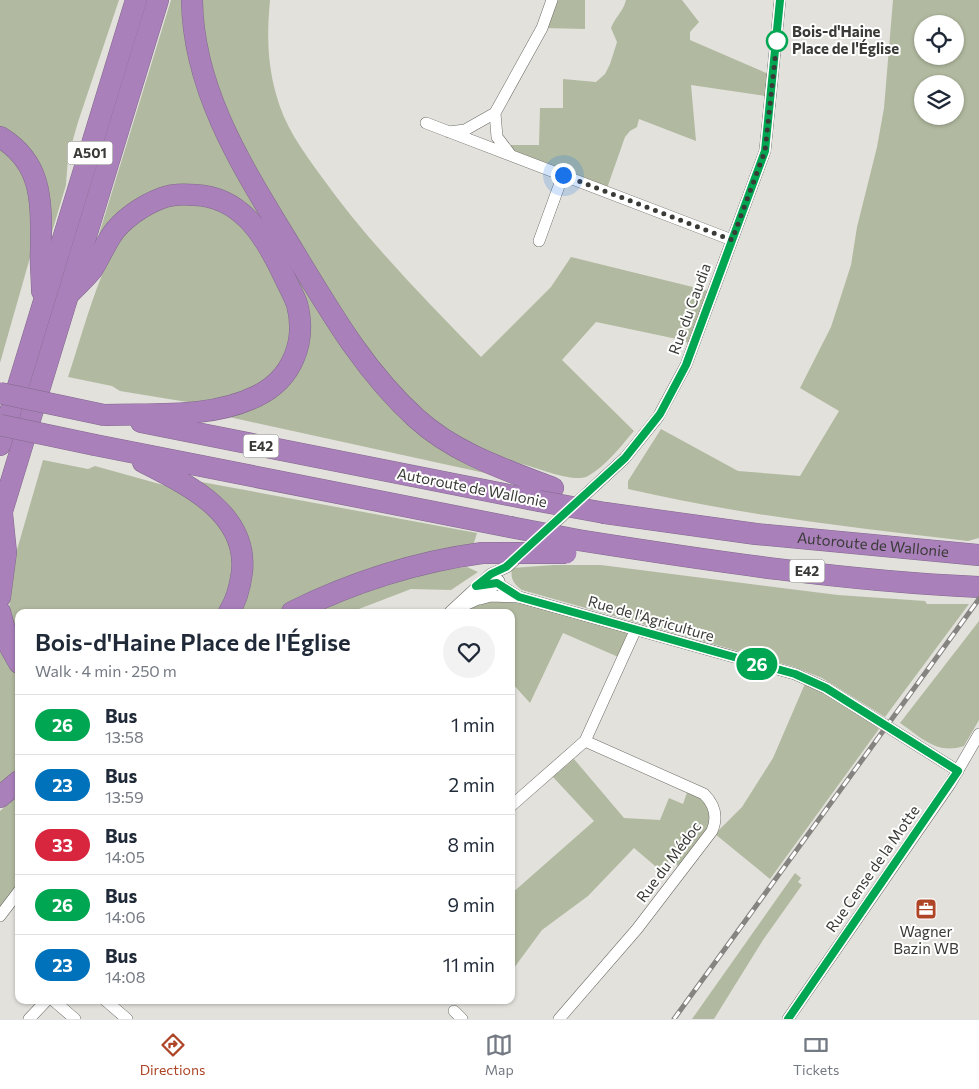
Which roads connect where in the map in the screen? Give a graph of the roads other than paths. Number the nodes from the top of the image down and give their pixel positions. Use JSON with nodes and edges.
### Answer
{"nodes":[{"id":1,"x":136,"y":0,"type":"edge"},
{"id":2,"x":158,"y":0,"type":"edge"},
{"id":3,"x":192,"y":0,"type":"edge"},
{"id":4,"x":552,"y":0,"type":"edge"},
{"id":5,"x":780,"y":0,"type":"edge"},
{"id":6,"x":495,"y":113,"type":"junction"},
{"id":7,"x":426,"y":124,"type":"dead end"},
{"id":8,"x":448,"y":132,"type":"junction"},
{"id":9,"x":0,"y":137,"type":"edge"},
{"id":10,"x":511,"y":155,"type":"junction"},
{"id":11,"x":563,"y":175,"type":"junction"},
{"id":12,"x":732,"y":240,"type":"junction"},
{"id":13,"x":539,"y":241,"type":"dead end"},
{"id":14,"x":69,"y":294,"type":"junction"},
{"id":15,"x":43,"y":307,"type":"junction"},
{"id":16,"x":0,"y":393,"type":"edge"},
{"id":17,"x":104,"y":414,"type":"junction"},
{"id":18,"x":0,"y":425,"type":"edge"},
{"id":19,"x":0,"y":446,"type":"edge"},
{"id":20,"x":121,"y":450,"type":"junction"},
{"id":21,"x":546,"y":495,"type":"junction"},
{"id":22,"x":1,"y":515,"type":"edge"},
{"id":23,"x":572,"y":546,"type":"junction"},
{"id":24,"x":971,"y":555,"type":"edge"},
{"id":25,"x":496,"y":581,"type":"junction"},
{"id":26,"x":979,"y":587,"type":"edge"},
{"id":27,"x":0,"y":597,"type":"edge"},
{"id":28,"x":230,"y":609,"type":"edge"},
{"id":29,"x":298,"y":609,"type":"edge"},
{"id":30,"x":453,"y":609,"type":"edge"},
{"id":31,"x":456,"y":609,"type":"edge"},
{"id":32,"x":0,"y":612,"type":"edge"},
{"id":33,"x":635,"y":631,"type":"junction"},
{"id":34,"x":15,"y":656,"type":"edge"},
{"id":35,"x":979,"y":734,"type":"edge"},
{"id":36,"x":585,"y":741,"type":"junction"},
{"id":37,"x":958,"y":771,"type":"junction"},
{"id":38,"x":15,"y":784,"type":"edge"},
{"id":39,"x":0,"y":797,"type":"edge"},
{"id":40,"x":515,"y":802,"type":"edge"},
{"id":41,"x":15,"y":896,"type":"edge"},
{"id":42,"x":0,"y":916,"type":"edge"},
{"id":43,"x":43,"y":1004,"type":"edge"},
{"id":44,"x":58,"y":1004,"type":"edge"},
{"id":45,"x":110,"y":1004,"type":"edge"},
{"id":46,"x":29,"y":1019,"type":"edge"},
{"id":47,"x":75,"y":1019,"type":"edge"},
{"id":48,"x":127,"y":1019,"type":"edge"},
{"id":49,"x":559,"y":1019,"type":"edge"},
{"id":50,"x":788,"y":1019,"type":"edge"}],
"edges":[{"from":1,"to":15,"type":"highway","number":"A501"},
{"from":2,"to":14,"type":"highway","number":"A501"},
{"from":3,"to":21,"type":"highway"},
{"from":4,"to":6,"type":"street"},
{"from":5,"to":12,"type":"street","name":"Rue du Caudia"},
{"from":6,"to":8,"type":"street"},
{"from":6,"to":10,"type":"street"},
{"from":7,"to":8,"type":"street"},
{"from":8,"to":10,"type":"street"},
{"from":9,"to":15,"type":"highway"},
{"from":10,"to":11,"type":"street"},
{"from":11,"to":12,"type":"street"},
{"from":11,"to":13,"type":"street"},
{"from":12,"to":25,"type":"street","name":"Rue du Caudia"},
{"from":14,"to":17,"type":"highway"},
{"from":14,"to":22,"type":"highway","number":"A501"},
{"from":15,"to":19,"type":"highway","number":"A501"},
{"from":16,"to":17,"type":"highway","name":"Autoroute de Wallonie","number":"E42","bridge":true},
{"from":17,"to":21,"type":"highway","name":"Autoroute de Wallonie","number":"E42"},
{"from":18,"to":20,"type":"highway","name":"Autoroute de Wallonie","number":"E42","bridge":true},
{"from":20,"to":23,"type":"highway","name":"Autoroute de Wallonie","number":"E42","bridge":true},
{"from":20,"to":28,"type":"highway"},
{"from":21,"to":24,"type":"highway","name":"Autoroute de Wallonie","number":"E42","bridge":true},
{"from":22,"to":27,"type":"highway"},
{"from":23,"to":26,"type":"highway","name":"Autoroute de Wallonie","number":"E42"},
{"from":23,"to":29,"type":"highway","bridge":true},
{"from":25,"to":30,"type":"street","name":"Rue du Caudia"},
{"from":25,"to":31,"type":"street","name":"Rue du Caudia"},
{"from":25,"to":33,"type":"street","name":"Rue de l'Agriculture"},
{"from":32,"to":34,"type":"highway"},
{"from":33,"to":36,"type":"street"},
{"from":33,"to":37,"type":"street","name":"Rue de l'Agriculture"},
{"from":35,"to":37,"type":"street","name":"Rue Cense de la Motte"},
{"from":36,"to":40,"type":"street"},
{"from":36,"to":49,"type":"street","name":"Rue du Médoc"},
{"from":37,"to":50,"type":"street","name":"Rue Cense de la Motte"},
{"from":38,"to":39,"type":"highway"},
{"from":41,"to":42,"type":"street"},
{"from":43,"to":46,"type":"street"},
{"from":44,"to":47,"type":"street"},
{"from":45,"to":48,"type":"street"}]}
